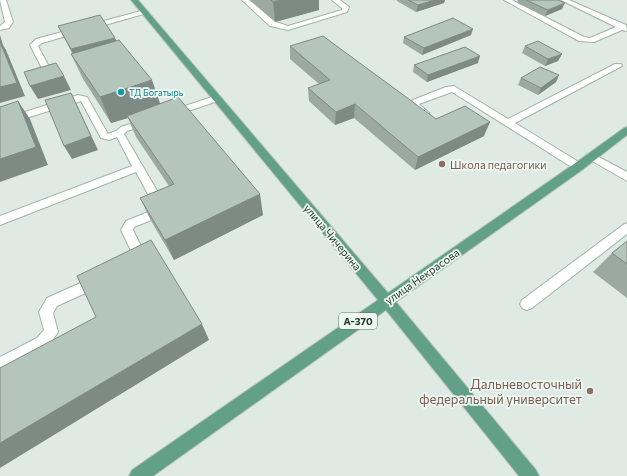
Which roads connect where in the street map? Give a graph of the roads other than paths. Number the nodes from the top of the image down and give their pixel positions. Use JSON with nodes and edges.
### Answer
{"nodes":[{"id":1,"x":3,"y":0,"type":"edge"},
{"id":2,"x":134,"y":0,"type":"edge"},
{"id":3,"x":244,"y":0,"type":"edge"},
{"id":4,"x":335,"y":0,"type":"edge"},
{"id":5,"x":506,"y":0,"type":"edge"},
{"id":6,"x":564,"y":0,"type":"edge"},
{"id":7,"x":145,"y":12,"type":"junction"},
{"id":8,"x":0,"y":28,"type":"edge"},
{"id":9,"x":625,"y":29,"type":"edge"},
{"id":10,"x":618,"y":66,"type":"dead end"},
{"id":11,"x":51,"y":78,"type":"edge"},
{"id":12,"x":218,"y":98,"type":"junction"},
{"id":13,"x":434,"y":121,"type":"edge"},
{"id":14,"x":509,"y":122,"type":"junction"},
{"id":15,"x":0,"y":123,"type":"edge"},
{"id":16,"x":627,"y":130,"type":"edge"},
{"id":17,"x":119,"y":133,"type":"junction"},
{"id":18,"x":592,"y":156,"type":"junction"},
{"id":19,"x":578,"y":166,"type":"junction"},
{"id":20,"x":138,"y":167,"type":"junction"},
{"id":21,"x":627,"y":177,"type":"edge"},
{"id":22,"x":0,"y":221,"type":"edge"},
{"id":23,"x":627,"y":228,"type":"edge"},
{"id":24,"x":127,"y":268,"type":"edge"},
{"id":25,"x":106,"y":277,"type":"edge"},
{"id":26,"x":387,"y":301,"type":"junction"},
{"id":27,"x":527,"y":304,"type":"dead end"},
{"id":28,"x":0,"y":365,"type":"edge"},
{"id":29,"x":138,"y":476,"type":"edge"},
{"id":30,"x":530,"y":476,"type":"edge"}],
"edges":[{"from":1,"to":8,"type":"street"},
{"from":2,"to":7,"type":"main road","name":"улица Чичерина"},
{"from":3,"to":4,"type":"street"},
{"from":5,"to":9,"type":"street"},
{"from":6,"to":9,"type":"street"},
{"from":7,"to":11,"type":"street"},
{"from":7,"to":12,"type":"main road","name":"улица Чичерина"},
{"from":10,"to":14,"type":"street"},
{"from":12,"to":17,"type":"street"},
{"from":12,"to":26,"type":"main road","name":"улица Чичерина"},
{"from":13,"to":14,"type":"street"},
{"from":14,"to":19,"type":"street"},
{"from":15,"to":17,"type":"street"},
{"from":16,"to":18,"type":"main road","name":"улица Некрасова","number":"А-370"},
{"from":17,"to":20,"type":"street"},
{"from":18,"to":19,"type":"main road","name":"улица Некрасова","number":"А-370"},
{"from":18,"to":21,"type":"street"},
{"from":19,"to":26,"type":"main road","name":"улица Некрасова","number":"А-370"},
{"from":20,"to":22,"type":"street"},
{"from":20,"to":24,"type":"street"},
{"from":23,"to":27,"type":"street"},
{"from":25,"to":28,"type":"street"},
{"from":26,"to":29,"type":"main road","name":"улица Некрасова","number":"А-370"},
{"from":26,"to":30,"type":"main road","name":"улица Чичерина"}]}
